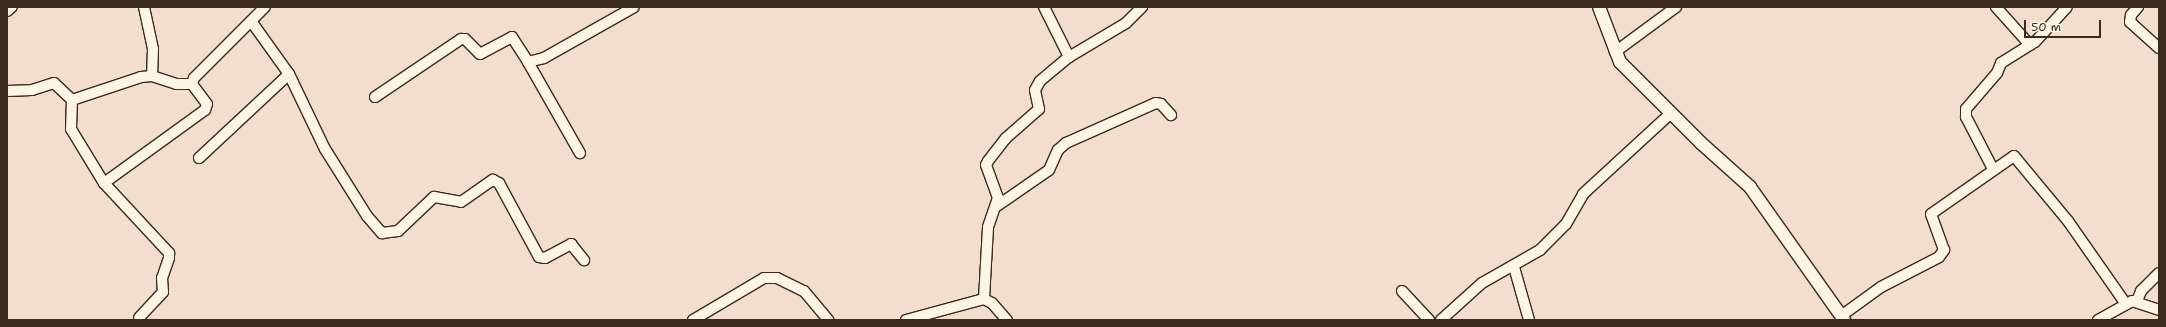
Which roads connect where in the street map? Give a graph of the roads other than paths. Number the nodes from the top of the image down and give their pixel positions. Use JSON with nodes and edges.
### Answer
{"nodes":[{"id":1,"x":12,"y":7,"type":"edge"},
{"id":2,"x":144,"y":7,"type":"edge"},
{"id":3,"x":265,"y":7,"type":"edge"},
{"id":4,"x":634,"y":7,"type":"edge"},
{"id":5,"x":1044,"y":7,"type":"edge"},
{"id":6,"x":1142,"y":7,"type":"edge"},
{"id":7,"x":1599,"y":7,"type":"edge"},
{"id":8,"x":1676,"y":7,"type":"edge"},
{"id":9,"x":1996,"y":7,"type":"edge"},
{"id":10,"x":2067,"y":7,"type":"edge"},
{"id":11,"x":2138,"y":7,"type":"edge"},
{"id":12,"x":7,"y":11,"type":"edge"},
{"id":13,"x":251,"y":21,"type":"junction"},
{"id":14,"x":2030,"y":46,"type":"junction"},
{"id":15,"x":2159,"y":48,"type":"edge"},
{"id":16,"x":1615,"y":52,"type":"junction"},
{"id":17,"x":1069,"y":57,"type":"junction"},
{"id":18,"x":528,"y":62,"type":"junction"},
{"id":19,"x":289,"y":74,"type":"junction"},
{"id":20,"x":152,"y":76,"type":"junction"},
{"id":21,"x":192,"y":84,"type":"junction"},
{"id":22,"x":7,"y":91,"type":"edge"},
{"id":23,"x":375,"y":97,"type":"dead end"},
{"id":24,"x":72,"y":100,"type":"junction"},
{"id":25,"x":1671,"y":113,"type":"junction"},
{"id":26,"x":1171,"y":115,"type":"dead end"},
{"id":27,"x":580,"y":153,"type":"dead end"},
{"id":28,"x":199,"y":158,"type":"dead end"},
{"id":29,"x":1993,"y":169,"type":"junction"},
{"id":30,"x":104,"y":183,"type":"junction"},
{"id":31,"x":997,"y":206,"type":"junction"},
{"id":32,"x":584,"y":260,"type":"dead end"},
{"id":33,"x":1514,"y":267,"type":"junction"},
{"id":34,"x":2159,"y":273,"type":"edge"},
{"id":35,"x":1402,"y":291,"type":"dead end"},
{"id":36,"x":984,"y":299,"type":"junction"},
{"id":37,"x":2137,"y":301,"type":"junction"},
{"id":38,"x":2126,"y":304,"type":"junction"},
{"id":39,"x":2159,"y":310,"type":"edge"},
{"id":40,"x":139,"y":318,"type":"dead end"},
{"id":41,"x":1842,"y":318,"type":"edge"},
{"id":42,"x":693,"y":320,"type":"edge"},
{"id":43,"x":828,"y":320,"type":"edge"},
{"id":44,"x":907,"y":320,"type":"edge"},
{"id":45,"x":1007,"y":320,"type":"edge"},
{"id":46,"x":1429,"y":320,"type":"edge"},
{"id":47,"x":1441,"y":320,"type":"edge"},
{"id":48,"x":1529,"y":320,"type":"edge"},
{"id":49,"x":2098,"y":320,"type":"edge"}],
"edges":[{"from":1,"to":12,"type":"street"},
{"from":2,"to":20,"type":"street"},
{"from":3,"to":13,"type":"street"},
{"from":4,"to":18,"type":"street"},
{"from":5,"to":17,"type":"street"},
{"from":6,"to":17,"type":"street"},
{"from":7,"to":16,"type":"street"},
{"from":8,"to":16,"type":"street"},
{"from":9,"to":14,"type":"street"},
{"from":10,"to":14,"type":"street"},
{"from":11,"to":15,"type":"street"},
{"from":13,"to":19,"type":"street"},
{"from":13,"to":21,"type":"street"},
{"from":14,"to":29,"type":"street"},
{"from":16,"to":25,"type":"street"},
{"from":17,"to":31,"type":"street"},
{"from":18,"to":23,"type":"street"},
{"from":18,"to":27,"type":"street"},
{"from":19,"to":28,"type":"street"},
{"from":19,"to":32,"type":"street"},
{"from":20,"to":21,"type":"street"},
{"from":20,"to":24,"type":"street"},
{"from":21,"to":30,"type":"street"},
{"from":22,"to":24,"type":"street"},
{"from":24,"to":30,"type":"street"},
{"from":25,"to":33,"type":"street"},
{"from":25,"to":41,"type":"street"},
{"from":26,"to":31,"type":"street"},
{"from":29,"to":38,"type":"street"},
{"from":29,"to":41,"type":"street"},
{"from":30,"to":40,"type":"street"},
{"from":31,"to":36,"type":"street"},
{"from":33,"to":47,"type":"street"},
{"from":33,"to":48,"type":"street"},
{"from":34,"to":37,"type":"street"},
{"from":35,"to":46,"type":"street"},
{"from":36,"to":44,"type":"street"},
{"from":36,"to":45,"type":"street"},
{"from":37,"to":38,"type":"street"},
{"from":37,"to":39,"type":"street"},
{"from":38,"to":49,"type":"street"},
{"from":42,"to":43,"type":"street"}]}
